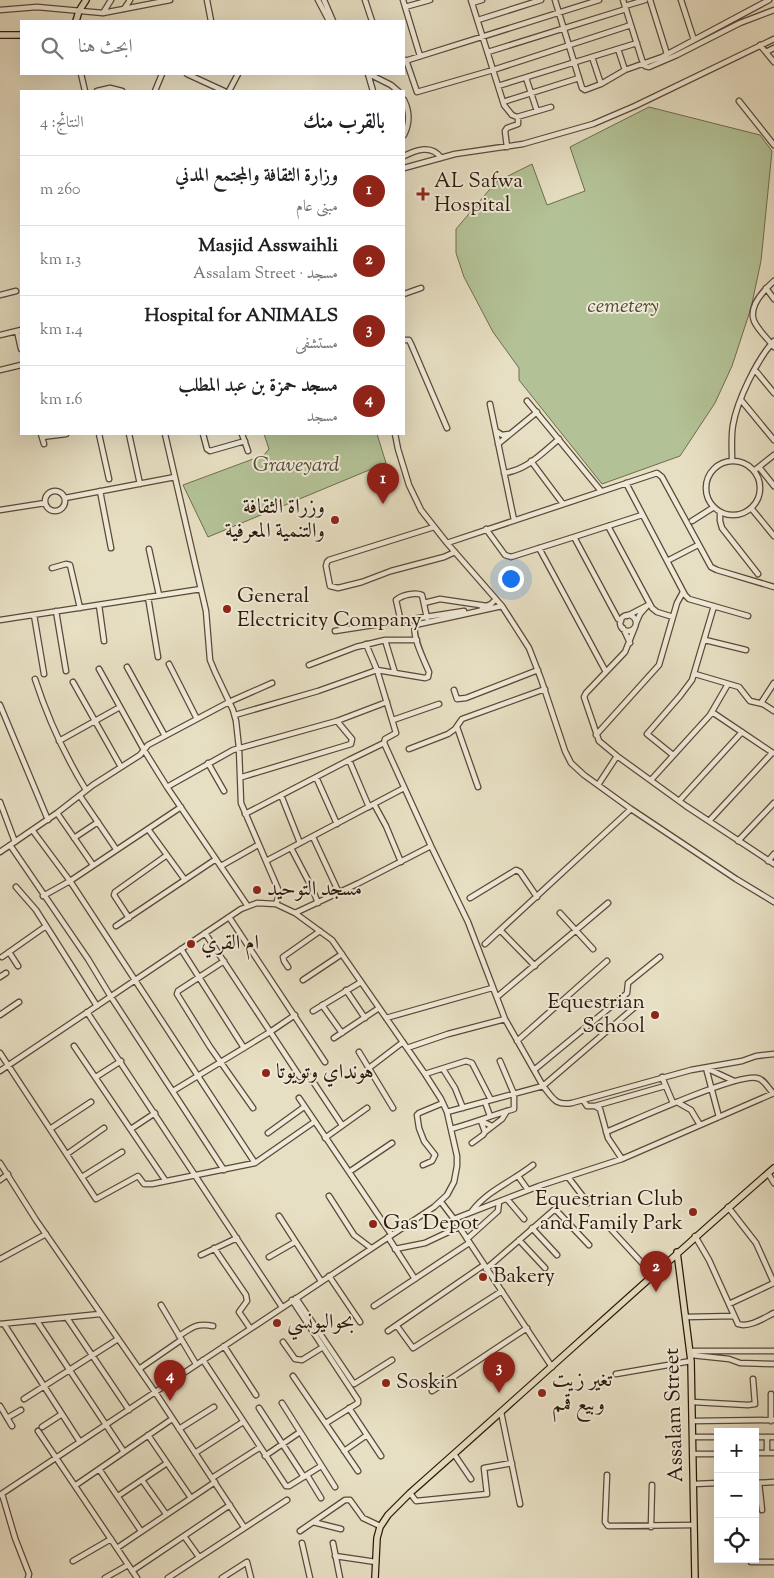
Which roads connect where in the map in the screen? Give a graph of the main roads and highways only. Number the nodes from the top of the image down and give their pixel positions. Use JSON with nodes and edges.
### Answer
{"nodes":[{"id":1,"x":86,"y":0,"type":"edge"},
{"id":2,"x":76,"y":20,"type":"edge"},
{"id":3,"x":20,"y":34,"type":"edge"},
{"id":4,"x":0,"y":35,"type":"edge"},
{"id":5,"x":774,"y":1168,"type":"edge"},
{"id":6,"x":677,"y":1252,"type":"junction"},
{"id":7,"x":375,"y":1578,"type":"edge"},
{"id":8,"x":695,"y":1578,"type":"edge"}],
"edges":[{"from":1,"to":2,"type":"main road"},
{"from":3,"to":4,"type":"main road"},
{"from":5,"to":6,"type":"main road"},
{"from":6,"to":7,"type":"main road"},
{"from":6,"to":8,"type":"main road","name":"Assalam Street"}]}
